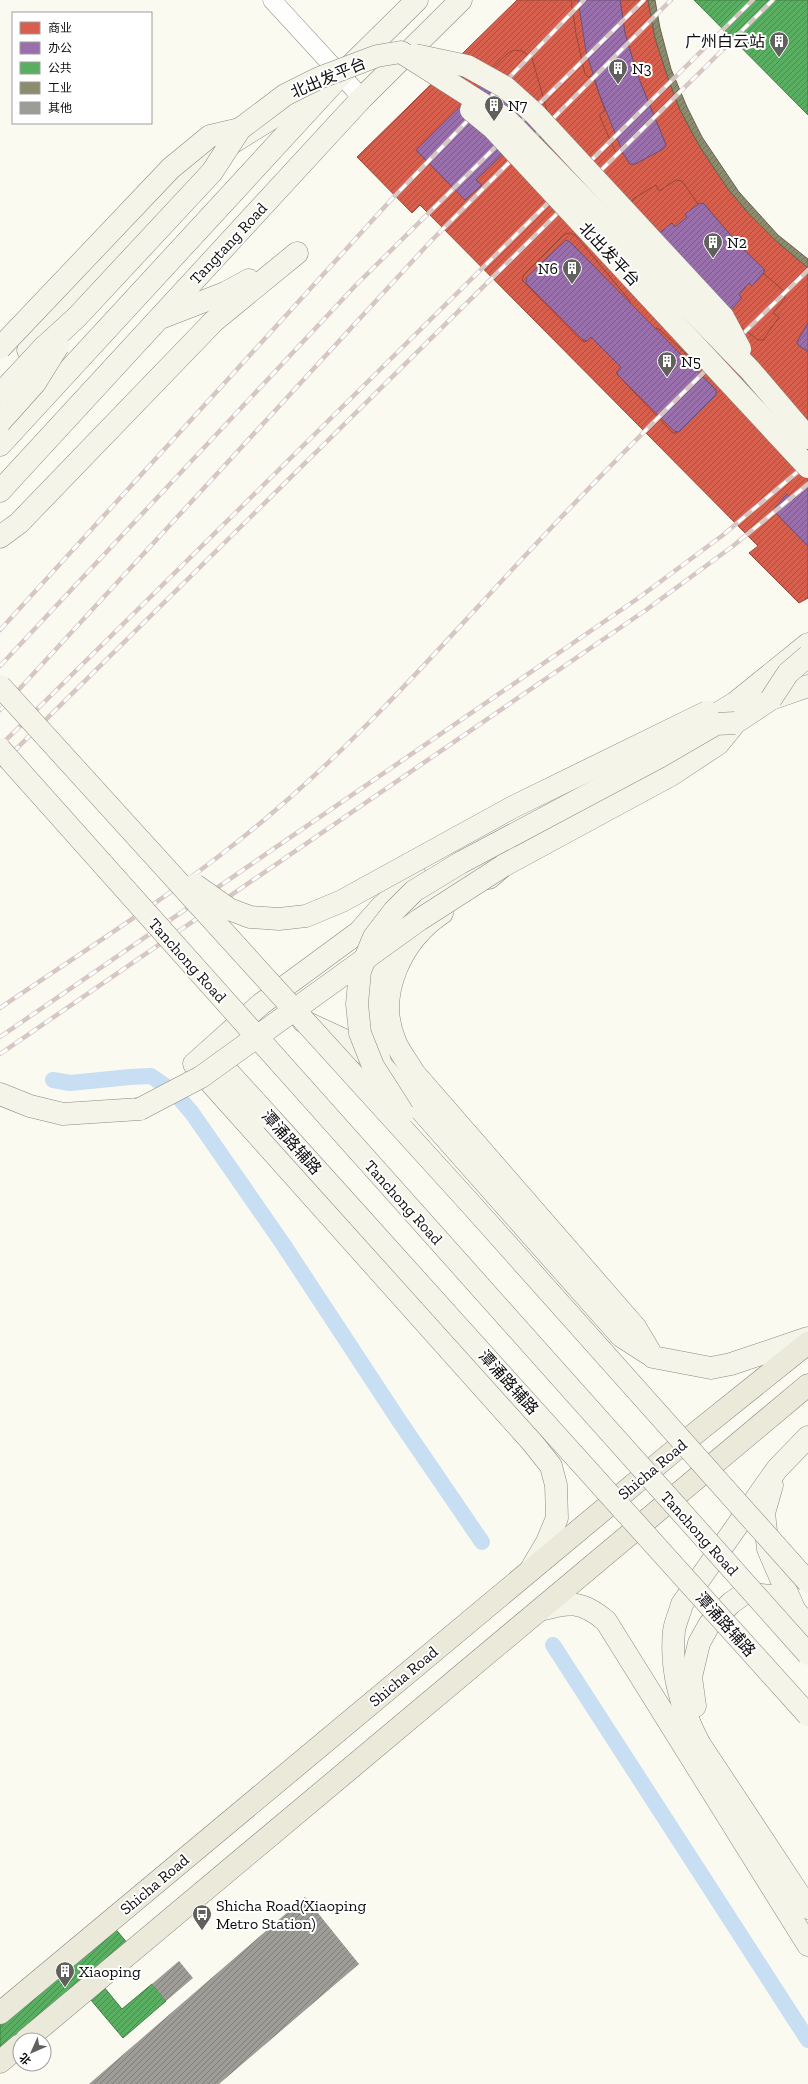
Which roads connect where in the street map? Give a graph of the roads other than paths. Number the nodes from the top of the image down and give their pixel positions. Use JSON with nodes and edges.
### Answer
{"nodes":[{"id":1,"x":272,"y":0,"type":"edge"},
{"id":2,"x":417,"y":0,"type":"edge"},
{"id":3,"x":462,"y":0,"type":"edge"},
{"id":4,"x":401,"y":52,"type":"junction"},
{"id":5,"x":340,"y":76,"type":"junction"},
{"id":6,"x":362,"y":98,"type":"junction"},
{"id":7,"x":240,"y":128,"type":"junction"},
{"id":8,"x":76,"y":318,"type":"junction"},
{"id":9,"x":159,"y":318,"type":"junction"},
{"id":10,"x":0,"y":348,"type":"edge"},
{"id":11,"x":0,"y":380,"type":"edge"},
{"id":12,"x":0,"y":394,"type":"edge"},
{"id":13,"x":0,"y":422,"type":"edge"},
{"id":14,"x":808,"y":438,"type":"edge"},
{"id":15,"x":0,"y":445,"type":"edge"},
{"id":16,"x":808,"y":468,"type":"edge"},
{"id":17,"x":0,"y":491,"type":"edge"},
{"id":18,"x":0,"y":537,"type":"edge"},
{"id":19,"x":808,"y":644,"type":"edge"},
{"id":20,"x":808,"y":656,"type":"edge"},
{"id":21,"x":808,"y":666,"type":"edge"},
{"id":22,"x":767,"y":677,"type":"junction"},
{"id":23,"x":0,"y":686,"type":"edge"},
{"id":24,"x":808,"y":686,"type":"edge"},
{"id":25,"x":771,"y":699,"type":"junction"},
{"id":26,"x":735,"y":723,"type":"junction"},
{"id":27,"x":0,"y":749,"type":"edge"},
{"id":28,"x":131,"y":828,"type":"junction"},
{"id":29,"x":503,"y":866,"type":"junction"},
{"id":30,"x":261,"y":1004,"type":"junction"},
{"id":31,"x":209,"y":1051,"type":"junction"},
{"id":32,"x":381,"y":1065,"type":"junction"},
{"id":33,"x":0,"y":1094,"type":"edge"},
{"id":34,"x":468,"y":1200,"type":"junction"},
{"id":35,"x":808,"y":1338,"type":"edge"},
{"id":36,"x":808,"y":1343,"type":"edge"},
{"id":37,"x":653,"y":1357,"type":"junction"},
{"id":38,"x":808,"y":1385,"type":"edge"},
{"id":39,"x":808,"y":1437,"type":"edge"},
{"id":40,"x":777,"y":1469,"type":"junction"},
{"id":41,"x":529,"y":1571,"type":"junction"},
{"id":42,"x":808,"y":1582,"type":"edge"},
{"id":43,"x":540,"y":1610,"type":"junction"},
{"id":44,"x":801,"y":1618,"type":"edge"},
{"id":45,"x":808,"y":1654,"type":"edge"},
{"id":46,"x":808,"y":1715,"type":"edge"},
{"id":47,"x":715,"y":1768,"type":"junction"},
{"id":48,"x":808,"y":1908,"type":"edge"},
{"id":49,"x":808,"y":1945,"type":"edge"},
{"id":50,"x":0,"y":2012,"type":"edge"},
{"id":51,"x":36,"y":2032,"type":"edge"},
{"id":52,"x":12,"y":2052,"type":"edge"},
{"id":53,"x":0,"y":2062,"type":"edge"}],
"edges":[{"from":1,"to":5,"type":"street"},
{"from":2,"to":5,"type":"street","name":"Tangtang Road"},
{"from":3,"to":6,"type":"street","name":"Tangtang Road"},
{"from":4,"to":7,"type":"street","name":"北出发平台","bridge":true},
{"from":4,"to":14,"type":"street","name":"北出发平台","bridge":true},
{"from":4,"to":16,"type":"street","name":"北出发平台","bridge":true},
{"from":5,"to":6,"type":"street"},
{"from":5,"to":11,"type":"street"},
{"from":5,"to":15,"type":"street","name":"Tangtang Road"},
{"from":6,"to":9,"type":"street","name":"Tangtang Road"},
{"from":7,"to":8,"type":"street","bridge":true},
{"from":7,"to":10,"type":"street","bridge":true},
{"from":8,"to":12,"type":"street","bridge":true},
{"from":8,"to":13,"type":"street","bridge":true},
{"from":9,"to":17,"type":"street","name":"Tangtang Road"},
{"from":9,"to":18,"type":"street"},
{"from":19,"to":22,"type":"street"},
{"from":20,"to":25,"type":"street","bridge":true},
{"from":21,"to":32,"type":"street"},
{"from":22,"to":28,"type":"street","bridge":true},
{"from":22,"to":30,"type":"street"},
{"from":23,"to":28,"type":"street","bridge":true},
{"from":24,"to":25,"type":"street"},
{"from":25,"to":26,"type":"street"},
{"from":26,"to":29,"type":"street"},
{"from":26,"to":34,"type":"street","bridge":true},
{"from":27,"to":45,"type":"street","name":"Tanchong Road","bridge":true},
{"from":28,"to":34,"type":"street","bridge":true},
{"from":29,"to":33,"type":"street","bridge":true},
{"from":29,"to":37,"type":"street","bridge":true},
{"from":30,"to":31,"type":"street"},
{"from":30,"to":32,"type":"street"},
{"from":31,"to":41,"type":"street"},
{"from":31,"to":46,"type":"street","name":"潭涌路辅路","bridge":true},
{"from":32,"to":37,"type":"street"},
{"from":34,"to":42,"type":"street","bridge":true},
{"from":35,"to":37,"type":"street"},
{"from":36,"to":41,"type":"main road","name":"Shicha Road"},
{"from":38,"to":43,"type":"main road"},
{"from":39,"to":40,"type":"street"},
{"from":40,"to":44,"type":"street"},
{"from":40,"to":47,"type":"street"},
{"from":41,"to":50,"type":"main road","name":"Shicha Road"},
{"from":43,"to":49,"type":"street"},
{"from":43,"to":51,"type":"main road"},
{"from":44,"to":47,"type":"street"},
{"from":47,"to":48,"type":"street"},
{"from":52,"to":53,"type":"main road"}]}
